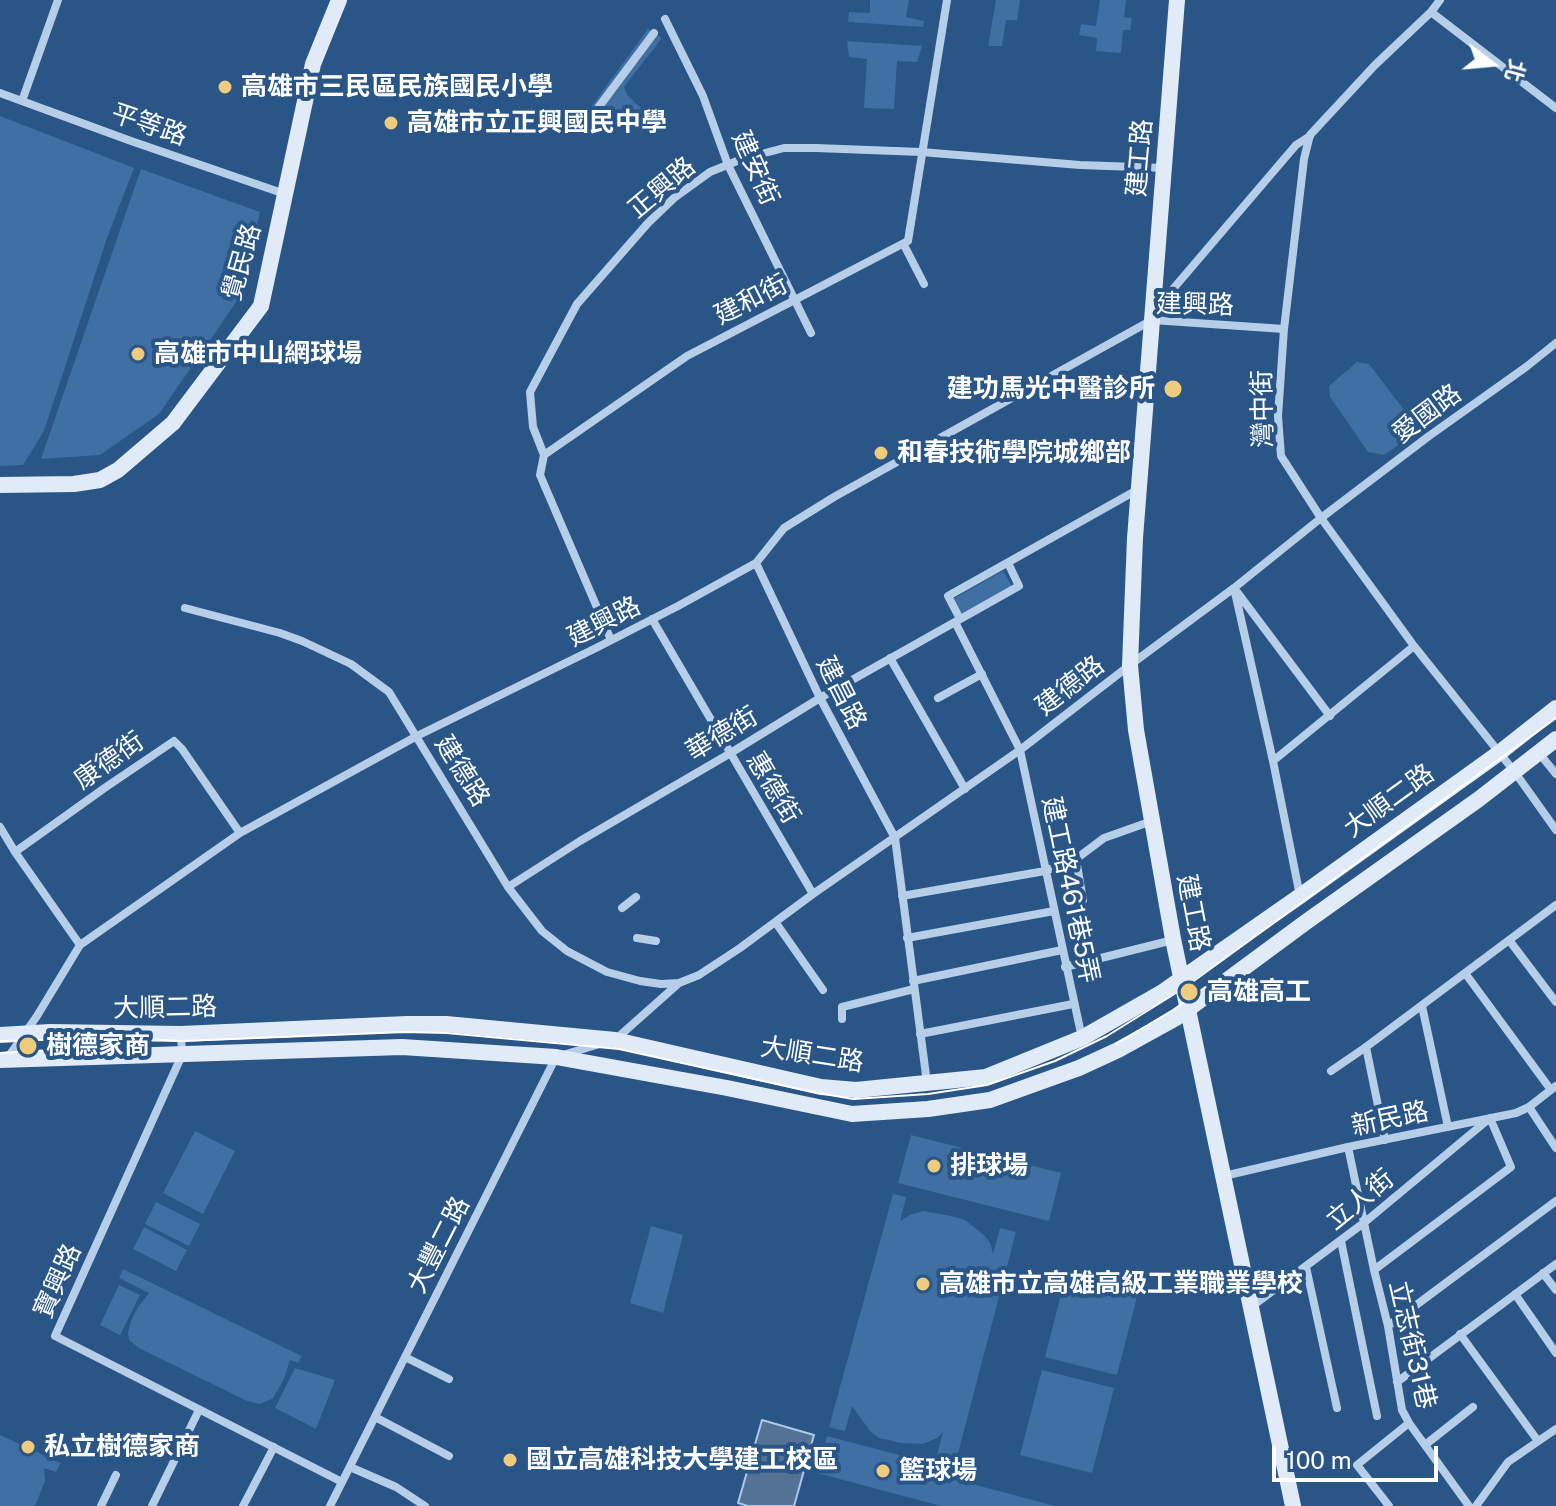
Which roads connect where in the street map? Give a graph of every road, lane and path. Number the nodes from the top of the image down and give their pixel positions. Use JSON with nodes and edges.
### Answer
{"nodes":[{"id":1,"x":58,"y":0,"type":"edge"},
{"id":2,"x":339,"y":0,"type":"edge"},
{"id":3,"x":947,"y":0,"type":"edge"},
{"id":4,"x":1177,"y":0,"type":"edge"},
{"id":5,"x":1440,"y":0,"type":"edge"},
{"id":6,"x":1431,"y":12,"type":"junction"},
{"id":7,"x":665,"y":19,"type":"dead end"},
{"id":8,"x":654,"y":33,"type":"dead end"},
{"id":9,"x":0,"y":93,"type":"edge"},
{"id":10,"x":22,"y":101,"type":"junction"},
{"id":11,"x":1556,"y":108,"type":"edge"},
{"id":12,"x":592,"y":116,"type":"dead end"},
{"id":13,"x":1310,"y":135,"type":"junction"},
{"id":14,"x":921,"y":152,"type":"junction"},
{"id":15,"x":728,"y":165,"type":"junction"},
{"id":16,"x":1164,"y":168,"type":"junction"},
{"id":17,"x":285,"y":194,"type":"junction"},
{"id":18,"x":904,"y":245,"type":"junction"},
{"id":19,"x":924,"y":284,"type":"dead end"},
{"id":20,"x":795,"y":300,"type":"junction"},
{"id":21,"x":1152,"y":320,"type":"junction"},
{"id":22,"x":1284,"y":329,"type":"junction"},
{"id":23,"x":811,"y":333,"type":"dead end"},
{"id":24,"x":1556,"y":343,"type":"edge"},
{"id":25,"x":544,"y":455,"type":"junction"},
{"id":26,"x":0,"y":485,"type":"edge"},
{"id":27,"x":1139,"y":489,"type":"junction"},
{"id":28,"x":1321,"y":518,"type":"junction"},
{"id":29,"x":756,"y":563,"type":"junction"},
{"id":30,"x":1008,"y":563,"type":"junction"},
{"id":31,"x":1234,"y":588,"type":"junction"},
{"id":32,"x":185,"y":608,"type":"dead end"},
{"id":33,"x":652,"y":619,"type":"junction"},
{"id":34,"x":958,"y":621,"type":"junction"},
{"id":35,"x":611,"y":640,"type":"junction"},
{"id":36,"x":1414,"y":646,"type":"junction"},
{"id":37,"x":890,"y":658,"type":"junction"},
{"id":38,"x":1130,"y":665,"type":"junction"},
{"id":39,"x":982,"y":674,"type":"junction"},
{"id":40,"x":820,"y":698,"type":"junction"},
{"id":41,"x":938,"y":698,"type":"dead end"},
{"id":42,"x":1556,"y":708,"type":"edge"},
{"id":43,"x":1330,"y":716,"type":"junction"},
{"id":44,"x":417,"y":736,"type":"junction"},
{"id":45,"x":1556,"y":739,"type":"edge"},
{"id":46,"x":1020,"y":750,"type":"junction"},
{"id":47,"x":1538,"y":752,"type":"junction"},
{"id":48,"x":1499,"y":753,"type":"junction"},
{"id":49,"x":729,"y":754,"type":"junction"},
{"id":50,"x":1273,"y":761,"type":"junction"},
{"id":51,"x":1514,"y":771,"type":"junction"},
{"id":52,"x":1556,"y":774,"type":"edge"},
{"id":53,"x":965,"y":789,"type":"junction"},
{"id":54,"x":1152,"y":821,"type":"junction"},
{"id":55,"x":0,"y":827,"type":"edge"},
{"id":56,"x":1556,"y":830,"type":"edge"},
{"id":57,"x":240,"y":833,"type":"junction"},
{"id":58,"x":895,"y":838,"type":"junction"},
{"id":59,"x":15,"y":852,"type":"junction"},
{"id":60,"x":1076,"y":859,"type":"junction"},
{"id":61,"x":1045,"y":871,"type":"junction"},
{"id":62,"x":508,"y":887,"type":"junction"},
{"id":63,"x":813,"y":894,"type":"junction"},
{"id":64,"x":902,"y":896,"type":"junction"},
{"id":65,"x":1300,"y":896,"type":"junction"},
{"id":66,"x":636,"y":897,"type":"dead end"},
{"id":67,"x":1083,"y":900,"type":"dead end"},
{"id":68,"x":1556,"y":905,"type":"edge"},
{"id":69,"x":622,"y":908,"type":"dead end"},
{"id":70,"x":1054,"y":911,"type":"junction"},
{"id":71,"x":776,"y":923,"type":"junction"},
{"id":72,"x":637,"y":938,"type":"dead end"},
{"id":73,"x":907,"y":938,"type":"junction"},
{"id":74,"x":1173,"y":939,"type":"junction"},
{"id":75,"x":1509,"y":940,"type":"junction"},
{"id":76,"x":656,"y":941,"type":"dead end"},
{"id":77,"x":80,"y":945,"type":"junction"},
{"id":78,"x":1062,"y":950,"type":"junction"},
{"id":79,"x":1065,"y":967,"type":"junction"},
{"id":80,"x":1465,"y":973,"type":"junction"},
{"id":81,"x":1182,"y":979,"type":"junction"},
{"id":82,"x":679,"y":983,"type":"junction"},
{"id":83,"x":914,"y":985,"type":"junction"},
{"id":84,"x":823,"y":990,"type":"dead end"},
{"id":85,"x":1556,"y":1002,"type":"edge"},
{"id":86,"x":1073,"y":1004,"type":"junction"},
{"id":87,"x":1422,"y":1006,"type":"junction"},
{"id":88,"x":1188,"y":1009,"type":"junction"},
{"id":89,"x":842,"y":1019,"type":"dead end"},
{"id":90,"x":26,"y":1033,"type":"junction"},
{"id":91,"x":181,"y":1034,"type":"junction"},
{"id":92,"x":920,"y":1034,"type":"junction"},
{"id":93,"x":0,"y":1035,"type":"edge"},
{"id":94,"x":1082,"y":1038,"type":"junction"},
{"id":95,"x":615,"y":1040,"type":"junction"},
{"id":96,"x":1366,"y":1047,"type":"junction"},
{"id":97,"x":182,"y":1055,"type":"junction"},
{"id":98,"x":556,"y":1057,"type":"junction"},
{"id":99,"x":2,"y":1062,"type":"edge"},
{"id":100,"x":1331,"y":1071,"type":"dead end"},
{"id":101,"x":927,"y":1084,"type":"junction"},
{"id":102,"x":1554,"y":1088,"type":"edge"},
{"id":103,"x":1529,"y":1107,"type":"junction"},
{"id":104,"x":1490,"y":1118,"type":"junction"},
{"id":105,"x":1448,"y":1127,"type":"junction"},
{"id":106,"x":1385,"y":1140,"type":"junction"},
{"id":107,"x":1348,"y":1147,"type":"junction"},
{"id":108,"x":1556,"y":1148,"type":"edge"},
{"id":109,"x":1224,"y":1176,"type":"junction"},
{"id":110,"x":1556,"y":1201,"type":"edge"},
{"id":111,"x":1365,"y":1222,"type":"junction"},
{"id":112,"x":1341,"y":1241,"type":"junction"},
{"id":113,"x":1556,"y":1264,"type":"edge"},
{"id":114,"x":1306,"y":1267,"type":"junction"},
{"id":115,"x":1374,"y":1270,"type":"junction"},
{"id":116,"x":1543,"y":1273,"type":"junction"},
{"id":117,"x":1556,"y":1290,"type":"edge"},
{"id":118,"x":1515,"y":1294,"type":"junction"},
{"id":119,"x":1251,"y":1307,"type":"junction"},
{"id":120,"x":1388,"y":1326,"type":"junction"},
{"id":121,"x":1460,"y":1334,"type":"junction"},
{"id":122,"x":1556,"y":1353,"type":"edge"},
{"id":123,"x":405,"y":1357,"type":"junction"},
{"id":124,"x":449,"y":1379,"type":"dead end"},
{"id":125,"x":1397,"y":1382,"type":"junction"},
{"id":126,"x":1473,"y":1407,"type":"dead end"},
{"id":127,"x":1337,"y":1408,"type":"dead end"},
{"id":128,"x":199,"y":1410,"type":"junction"},
{"id":129,"x":1377,"y":1416,"type":"dead end"},
{"id":130,"x":375,"y":1417,"type":"junction"},
{"id":131,"x":1409,"y":1423,"type":"junction"},
{"id":132,"x":1556,"y":1429,"type":"edge"},
{"id":133,"x":1538,"y":1441,"type":"junction"},
{"id":134,"x":1425,"y":1445,"type":"junction"},
{"id":135,"x":274,"y":1447,"type":"junction"},
{"id":136,"x":449,"y":1456,"type":"dead end"},
{"id":137,"x":350,"y":1467,"type":"junction"},
{"id":138,"x":116,"y":1475,"type":"dead end"},
{"id":139,"x":342,"y":1482,"type":"junction"},
{"id":140,"x":101,"y":1506,"type":"edge"},
{"id":141,"x":152,"y":1506,"type":"edge"},
{"id":142,"x":243,"y":1506,"type":"edge"},
{"id":143,"x":330,"y":1506,"type":"edge"},
{"id":144,"x":425,"y":1506,"type":"edge"},
{"id":145,"x":1293,"y":1506,"type":"edge"},
{"id":146,"x":1389,"y":1506,"type":"edge"},
{"id":147,"x":1469,"y":1506,"type":"edge"},
{"id":148,"x":1476,"y":1506,"type":"edge"}],
"edges":[{"from":1,"to":10,"type":"street"},
{"from":2,"to":17,"type":"street","name":"覺民路"},
{"from":3,"to":14,"type":"street"},
{"from":4,"to":16,"type":"street","name":"建工路"},
{"from":5,"to":6,"type":"street"},
{"from":6,"to":11,"type":"street"},
{"from":6,"to":13,"type":"street"},
{"from":7,"to":15,"type":"street","name":"建安街"},
{"from":8,"to":12,"type":"street"},
{"from":9,"to":10,"type":"street","name":"平等路"},
{"from":10,"to":17,"type":"street","name":"平等路"},
{"from":13,"to":21,"type":"street"},
{"from":13,"to":22,"type":"street","name":"灣中街"},
{"from":14,"to":15,"type":"street","name":"正興路"},
{"from":14,"to":16,"type":"street","name":"正興路"},
{"from":14,"to":18,"type":"street"},
{"from":15,"to":20,"type":"street","name":"建安街"},
{"from":15,"to":25,"type":"street","name":"正興路"},
{"from":16,"to":21,"type":"street","name":"建工路"},
{"from":17,"to":26,"type":"street","name":"覺民路"},
{"from":18,"to":19,"type":"street"},
{"from":18,"to":20,"type":"street","name":"建和街"},
{"from":20,"to":23,"type":"street","name":"建安街"},
{"from":20,"to":25,"type":"street","name":"建和街"},
{"from":21,"to":22,"type":"street","name":"建興路"},
{"from":21,"to":27,"type":"street","name":"建工路"},
{"from":21,"to":29,"type":"street","name":"建興路"},
{"from":22,"to":28,"type":"street","name":"灣中街"},
{"from":24,"to":28,"type":"street","name":"愛國路"},
{"from":25,"to":35,"type":"street","name":"正興路"},
{"from":27,"to":30,"type":"street"},
{"from":27,"to":38,"type":"street","name":"建工路"},
{"from":28,"to":31,"type":"street","name":"愛國路"},
{"from":28,"to":36,"type":"street","name":"灣中街"},
{"from":29,"to":33,"type":"street","name":"建興路"},
{"from":29,"to":40,"type":"street","name":"建昌路"},
{"from":30,"to":34,"type":"street"},
{"from":30,"to":34,"type":"street","name":"華德街"},
{"from":31,"to":38,"type":"street","name":"建德路"},
{"from":31,"to":43,"type":"street"},
{"from":31,"to":50,"type":"street"},
{"from":32,"to":44,"type":"street","name":"建德路"},
{"from":33,"to":35,"type":"street","name":"建興路"},
{"from":33,"to":49,"type":"street","name":"惠德街"},
{"from":34,"to":37,"type":"street","name":"華德街"},
{"from":34,"to":39,"type":"street","name":"建工路461巷5弄"},
{"from":35,"to":44,"type":"street","name":"建興路"},
{"from":36,"to":43,"type":"street"},
{"from":36,"to":48,"type":"street","name":"灣中街"},
{"from":37,"to":40,"type":"street","name":"華德街"},
{"from":37,"to":53,"type":"street"},
{"from":38,"to":46,"type":"street","name":"建德路"},
{"from":38,"to":54,"type":"street","name":"建工路"},
{"from":39,"to":41,"type":"street"},
{"from":39,"to":46,"type":"street","name":"建工路461巷5弄"},
{"from":40,"to":49,"type":"street","name":"華德街"},
{"from":40,"to":58,"type":"street","name":"建昌路"},
{"from":42,"to":48,"type":"street","name":"大順二路"},
{"from":43,"to":50,"type":"street"},
{"from":44,"to":57,"type":"street","name":"建興路"},
{"from":44,"to":62,"type":"street","name":"建德路"},
{"from":45,"to":47,"type":"street","name":"大順二路"},
{"from":46,"to":53,"type":"street","name":"建德路"},
{"from":46,"to":61,"type":"street","name":"建工路461巷5弄"},
{"from":47,"to":51,"type":"street","name":"大順二路"},
{"from":47,"to":52,"type":"street"},
{"from":48,"to":51,"type":"street","name":"灣中街"},
{"from":48,"to":65,"type":"street","name":"大順二路"},
{"from":49,"to":62,"type":"street","name":"華德街"},
{"from":49,"to":63,"type":"street","name":"惠德街"},
{"from":50,"to":65,"type":"street"},
{"from":51,"to":56,"type":"street","name":"灣中街"},
{"from":51,"to":88,"type":"street","name":"大順二路"},
{"from":53,"to":58,"type":"street","name":"建德路"},
{"from":54,"to":60,"type":"street"},
{"from":54,"to":74,"type":"street","name":"建工路"},
{"from":55,"to":59,"type":"street"},
{"from":57,"to":59,"type":"street","name":"康德街"},
{"from":57,"to":77,"type":"street","name":"建興路"},
{"from":58,"to":63,"type":"street","name":"建德路"},
{"from":58,"to":64,"type":"street"},
{"from":59,"to":77,"type":"street"},
{"from":60,"to":61,"type":"street"},
{"from":60,"to":67,"type":"street"},
{"from":61,"to":64,"type":"street"},
{"from":61,"to":70,"type":"street","name":"建工路461巷5弄"},
{"from":62,"to":82,"type":"street","name":"建德路"},
{"from":63,"to":71,"type":"street","name":"建德路"},
{"from":64,"to":73,"type":"street"},
{"from":65,"to":81,"type":"street","name":"大順二路"},
{"from":66,"to":69,"type":"street"},
{"from":68,"to":75,"type":"street"},
{"from":70,"to":73,"type":"street"},
{"from":70,"to":78,"type":"street","name":"建工路461巷5弄"},
{"from":71,"to":82,"type":"street","name":"建德路"},
{"from":71,"to":84,"type":"street"},
{"from":72,"to":76,"type":"street"},
{"from":73,"to":83,"type":"street"},
{"from":74,"to":79,"type":"street"},
{"from":74,"to":81,"type":"street","name":"建工路"},
{"from":75,"to":80,"type":"street"},
{"from":75,"to":85,"type":"street"},
{"from":77,"to":90,"type":"street","name":"建興路"},
{"from":78,"to":79,"type":"street","name":"建工路461巷5弄"},
{"from":78,"to":83,"type":"street"},
{"from":79,"to":86,"type":"street","name":"建工路461巷5弄"},
{"from":80,"to":87,"type":"street"},
{"from":80,"to":102,"type":"street"},
{"from":81,"to":88,"type":"street","name":"建工路"},
{"from":81,"to":94,"type":"street","name":"大順二路"},
{"from":82,"to":95,"type":"street","name":"建德路"},
{"from":83,"to":89,"type":"street"},
{"from":83,"to":92,"type":"street"},
{"from":86,"to":92,"type":"street"},
{"from":86,"to":94,"type":"street","name":"建工路461巷5弄"},
{"from":87,"to":96,"type":"street"},
{"from":87,"to":105,"type":"street"},
{"from":88,"to":98,"type":"street","name":"大順二路"},
{"from":88,"to":109,"type":"street","name":"建工路"},
{"from":90,"to":91,"type":"street","name":"大順二路"},
{"from":90,"to":93,"type":"street","name":"大順二路"},
{"from":90,"to":99,"type":"street","name":"建興路"},
{"from":91,"to":95,"type":"street","name":"大順二路"},
{"from":91,"to":97,"type":"street","name":"寶興路"},
{"from":92,"to":101,"type":"street"},
{"from":94,"to":101,"type":"street","name":"大順二路"},
{"from":95,"to":98,"type":"street"},
{"from":95,"to":101,"type":"street","name":"大順二路"},
{"from":96,"to":100,"type":"street"},
{"from":96,"to":106,"type":"street"},
{"from":97,"to":98,"type":"street","name":"大順二路"},
{"from":97,"to":99,"type":"street","name":"大順二路"},
{"from":97,"to":128,"type":"street","name":"寶興路"},
{"from":98,"to":123,"type":"street","name":"大豐二路"},
{"from":102,"to":103,"type":"street","name":"新民路"},
{"from":103,"to":104,"type":"street","name":"新民路"},
{"from":103,"to":108,"type":"street"},
{"from":104,"to":105,"type":"street","name":"新民路"},
{"from":104,"to":111,"type":"street","name":"立人街"},
{"from":104,"to":115,"type":"street"},
{"from":105,"to":106,"type":"street","name":"新民路"},
{"from":106,"to":107,"type":"street","name":"新民路"},
{"from":107,"to":109,"type":"street","name":"新民路"},
{"from":107,"to":111,"type":"street","name":"立志街31巷"},
{"from":109,"to":119,"type":"street","name":"建工路"},
{"from":110,"to":120,"type":"street"},
{"from":111,"to":112,"type":"street","name":"立人街"},
{"from":111,"to":115,"type":"street","name":"立志街31巷"},
{"from":112,"to":114,"type":"street","name":"立人街"},
{"from":112,"to":129,"type":"street"},
{"from":113,"to":116,"type":"street"},
{"from":114,"to":119,"type":"street","name":"立人街"},
{"from":114,"to":127,"type":"street"},
{"from":115,"to":120,"type":"street","name":"立志街31巷"},
{"from":116,"to":117,"type":"street"},
{"from":116,"to":118,"type":"street"},
{"from":118,"to":121,"type":"street"},
{"from":118,"to":122,"type":"street"},
{"from":119,"to":145,"type":"street","name":"建工路"},
{"from":120,"to":125,"type":"street","name":"立志街31巷"},
{"from":121,"to":125,"type":"street"},
{"from":121,"to":133,"type":"street"},
{"from":123,"to":124,"type":"street"},
{"from":123,"to":130,"type":"street","name":"大豐二路"},
{"from":125,"to":131,"type":"street","name":"立志街31巷"},
{"from":126,"to":134,"type":"street"},
{"from":128,"to":135,"type":"street","name":"寶興路"},
{"from":128,"to":141,"type":"street"},
{"from":130,"to":136,"type":"street"},
{"from":130,"to":137,"type":"street","name":"大豐二路"},
{"from":131,"to":134,"type":"street","name":"立志街31巷"},
{"from":131,"to":146,"type":"street"},
{"from":132,"to":133,"type":"street"},
{"from":133,"to":148,"type":"street"},
{"from":134,"to":147,"type":"street","name":"立志街31巷"},
{"from":135,"to":139,"type":"street","name":"寶興路"},
{"from":135,"to":142,"type":"street"},
{"from":137,"to":139,"type":"street","name":"大豐二路"},
{"from":137,"to":144,"type":"street"},
{"from":138,"to":140,"type":"street"},
{"from":139,"to":143,"type":"street","name":"大豐二路"}]}
